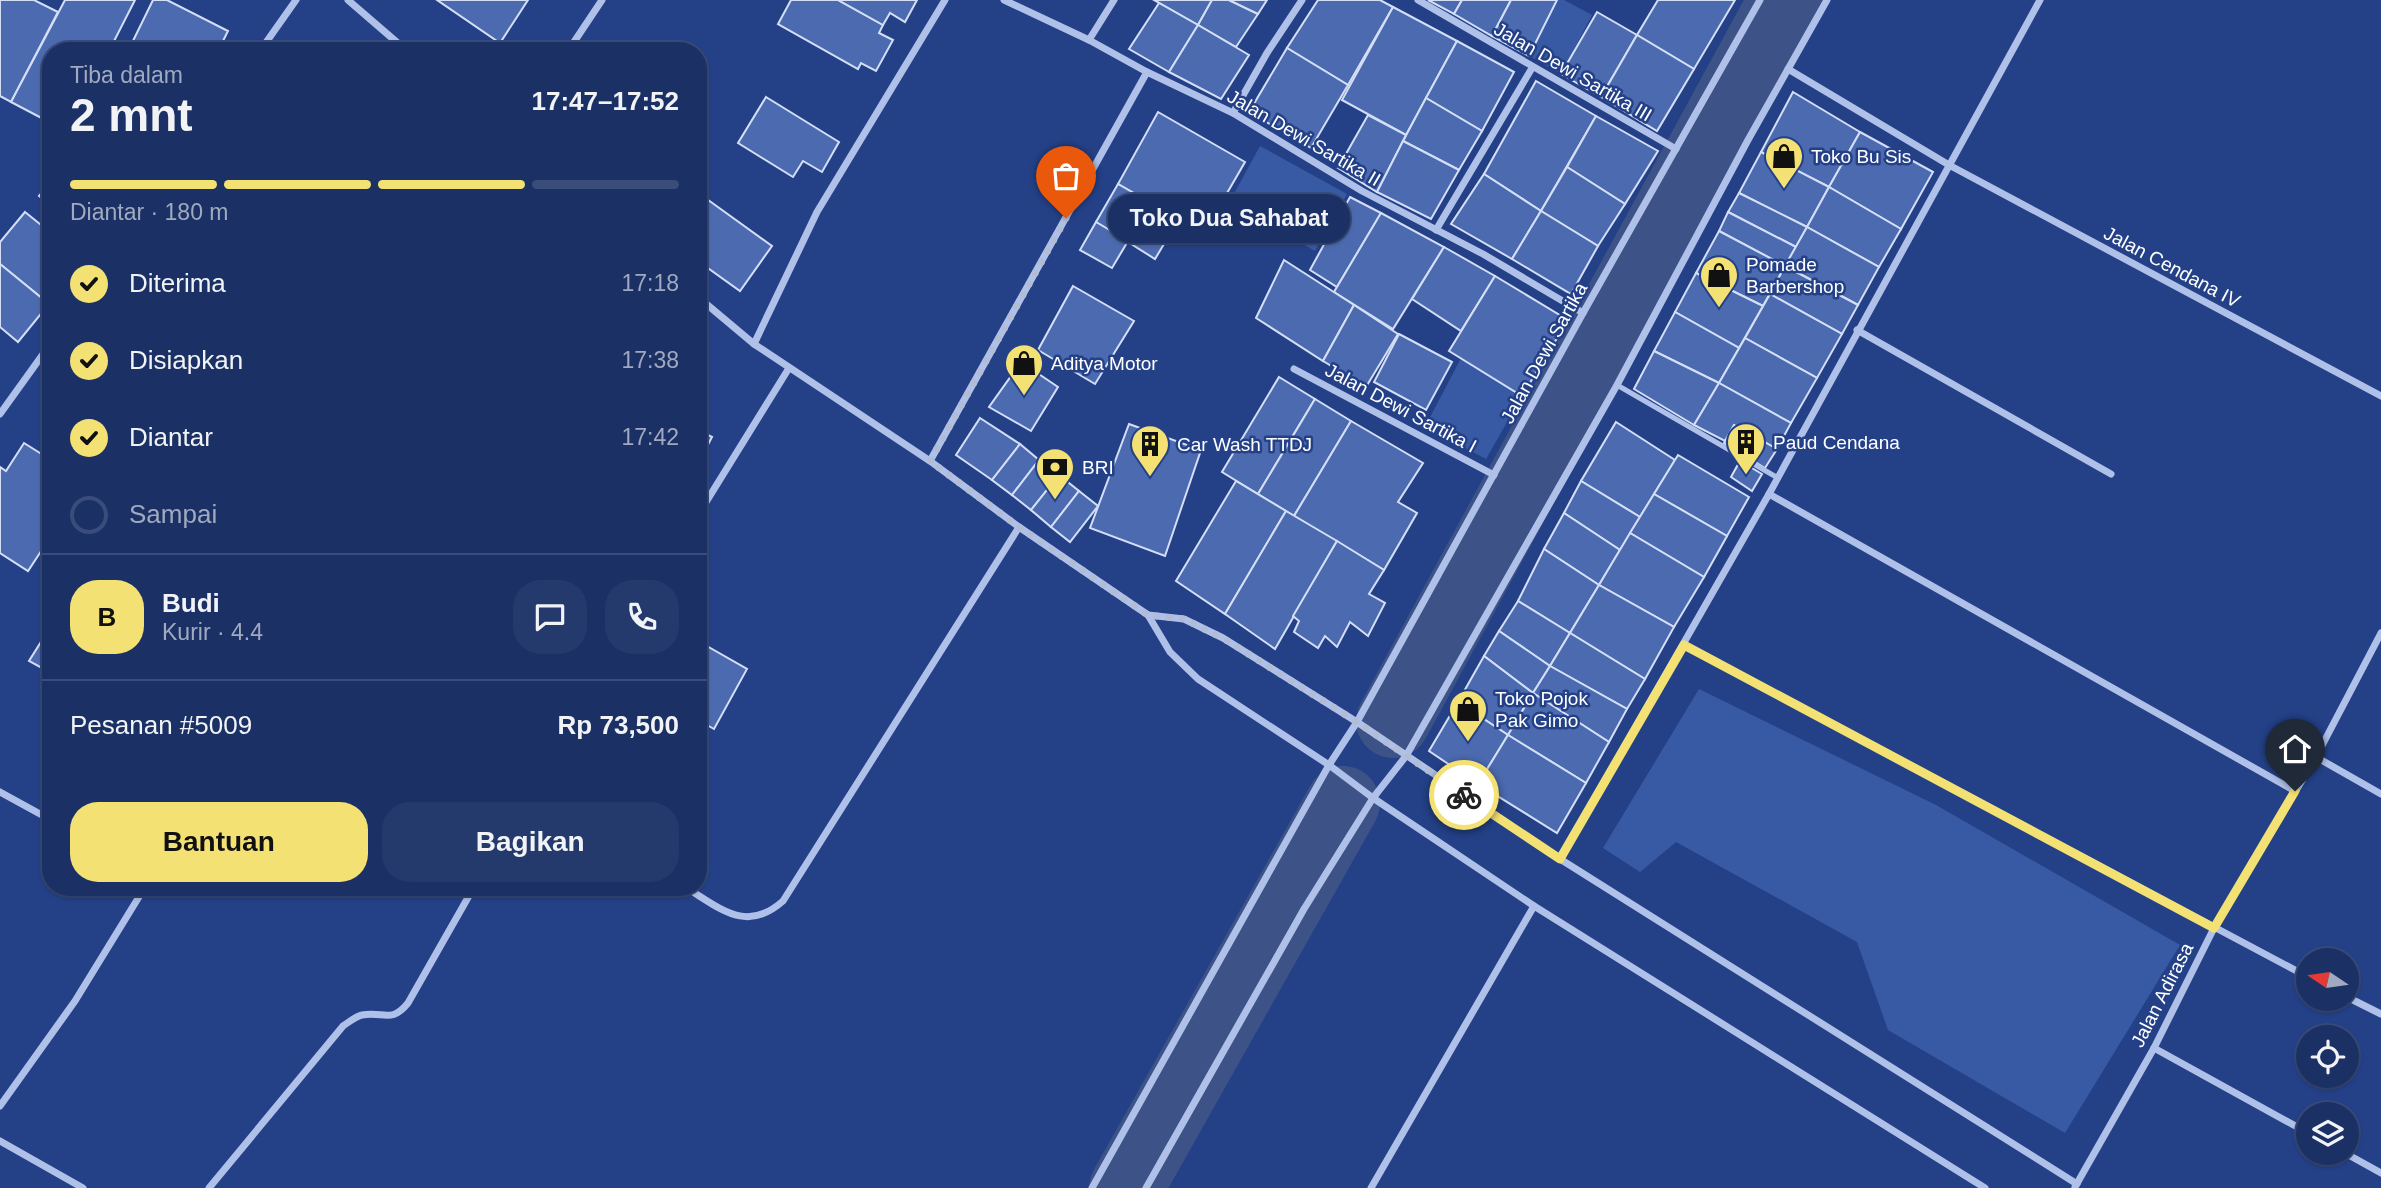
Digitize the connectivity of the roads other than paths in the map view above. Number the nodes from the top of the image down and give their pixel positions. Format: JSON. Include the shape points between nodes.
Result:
{"nodes":[{"id":1,"x":296,"y":0,"type":"edge"},
{"id":2,"x":348,"y":0,"type":"edge"},
{"id":3,"x":602,"y":0,"type":"edge"},
{"id":4,"x":945,"y":0,"type":"edge"},
{"id":5,"x":1004,"y":0,"type":"edge"},
{"id":6,"x":1114,"y":0,"type":"edge"},
{"id":7,"x":1302,"y":0,"type":"edge"},
{"id":8,"x":1418,"y":0,"type":"edge"},
{"id":9,"x":1760,"y":0,"type":"edge"},
{"id":10,"x":1827,"y":0,"type":"edge"},
{"id":11,"x":2040,"y":0,"type":"edge"},
{"id":12,"x":1089,"y":40,"type":"junction"},
{"id":13,"x":266,"y":42,"type":"edge"},
{"id":14,"x":397,"y":42,"type":"edge"},
{"id":15,"x":574,"y":42,"type":"edge"},
{"id":16,"x":1532,"y":68,"type":"junction"},
{"id":17,"x":1788,"y":69,"type":"junction"},
{"id":18,"x":1147,"y":72,"type":"junction"},
{"id":19,"x":1233,"y":113,"type":"junction"},
{"id":20,"x":1676,"y":149,"type":"junction"},
{"id":21,"x":1949,"y":165,"type":"junction"},
{"id":22,"x":1436,"y":230,"type":"junction"},
{"id":23,"x":707,"y":305,"type":"edge"},
{"id":24,"x":1583,"y":313,"type":"junction"},
{"id":25,"x":1857,"y":330,"type":"junction"},
{"id":26,"x":754,"y":344,"type":"junction"},
{"id":27,"x":42,"y":356,"type":"edge"},
{"id":28,"x":789,"y":368,"type":"junction"},
{"id":29,"x":1294,"y":369,"type":"dead end"},
{"id":30,"x":1617,"y":385,"type":"junction"},
{"id":31,"x":2381,"y":396,"type":"edge"},
{"id":32,"x":0,"y":414,"type":"edge"},
{"id":33,"x":930,"y":461,"type":"junction"},
{"id":34,"x":2111,"y":474,"type":"dead end"},
{"id":35,"x":1494,"y":475,"type":"junction"},
{"id":36,"x":1778,"y":478,"type":"junction"},
{"id":37,"x":1769,"y":494,"type":"junction"},
{"id":38,"x":707,"y":500,"type":"edge"},
{"id":39,"x":1019,"y":527,"type":"junction"},
{"id":40,"x":1148,"y":615,"type":"junction"},
{"id":41,"x":2381,"y":633,"type":"edge"},
{"id":42,"x":1684,"y":645,"type":"junction"},
{"id":43,"x":1357,"y":722,"type":"junction"},
{"id":44,"x":1406,"y":756,"type":"junction"},
{"id":45,"x":2316,"y":757,"type":"junction"},
{"id":46,"x":1329,"y":765,"type":"junction"},
{"id":47,"x":2295,"y":791,"type":"junction"},
{"id":48,"x":0,"y":792,"type":"edge"},
{"id":49,"x":2381,"y":794,"type":"edge"},
{"id":50,"x":1373,"y":798,"type":"junction"},
{"id":51,"x":42,"y":815,"type":"edge"},
{"id":52,"x":1560,"y":859,"type":"junction"},
{"id":53,"x":139,"y":896,"type":"edge"},
{"id":54,"x":469,"y":896,"type":"edge"},
{"id":55,"x":700,"y":896,"type":"edge"},
{"id":56,"x":1534,"y":906,"type":"junction"},
{"id":57,"x":2214,"y":928,"type":"junction"},
{"id":58,"x":2296,"y":970,"type":"edge"},
{"id":59,"x":2359,"y":1002,"type":"edge"},
{"id":60,"x":2381,"y":1014,"type":"edge"},
{"id":61,"x":2154,"y":1048,"type":"junction"},
{"id":62,"x":0,"y":1106,"type":"edge"},
{"id":63,"x":2296,"y":1126,"type":"edge"},
{"id":64,"x":0,"y":1141,"type":"edge"},
{"id":65,"x":2359,"y":1161,"type":"edge"},
{"id":66,"x":2381,"y":1173,"type":"edge"},
{"id":67,"x":2076,"y":1186,"type":"edge"},
{"id":68,"x":83,"y":1188,"type":"edge"},
{"id":69,"x":209,"y":1188,"type":"edge"},
{"id":70,"x":1092,"y":1188,"type":"edge"},
{"id":71,"x":1146,"y":1188,"type":"edge"},
{"id":72,"x":1371,"y":1188,"type":"edge"},
{"id":73,"x":1985,"y":1188,"type":"edge"}],
"edges":[{"from":1,"to":13,"type":"street"},
{"from":2,"to":14,"type":"street"},
{"from":3,"to":15,"type":"street"},
{"from":4,"to":26,"type":"street","via":[[817,212]]},
{"from":5,"to":12,"type":"street","name":"Jalan Dewi Sartika II"},
{"from":6,"to":12,"type":"street"},
{"from":7,"to":19,"type":"street"},
{"from":8,"to":16,"type":"street","name":"Jalan Dewi Sartika III"},
{"from":9,"to":20,"type":"street","name":"Jalan Dewi Sartika"},
{"from":10,"to":17,"type":"street"},
{"from":11,"to":21,"type":"street"},
{"from":12,"to":18,"type":"street","name":"Jalan Dewi Sartika II"},
{"from":16,"to":20,"type":"street","name":"Jalan Dewi Sartika III"},
{"from":16,"to":22,"type":"street"},
{"from":17,"to":21,"type":"street","name":"Jalan Cendana IV"},
{"from":17,"to":30,"type":"street"},
{"from":18,"to":19,"type":"street","name":"Jalan Dewi Sartika II"},
{"from":18,"to":33,"type":"street"},
{"from":19,"to":22,"type":"street","name":"Jalan Dewi Sartika II"},
{"from":20,"to":24,"type":"street","name":"Jalan Dewi Sartika"},
{"from":21,"to":25,"type":"street"},
{"from":21,"to":31,"type":"street","name":"Jalan Cendana IV"},
{"from":22,"to":24,"type":"street","name":"Jalan Dewi Sartika II"},
{"from":23,"to":26,"type":"street"},
{"from":24,"to":35,"type":"street","name":"Jalan Dewi Sartika"},
{"from":25,"to":34,"type":"street"},
{"from":25,"to":36,"type":"street"},
{"from":26,"to":28,"type":"street"},
{"from":27,"to":32,"type":"street"},
{"from":28,"to":33,"type":"street"},
{"from":28,"to":38,"type":"street"},
{"from":29,"to":35,"type":"street","name":"Jalan Dewi Sartika I"},
{"from":30,"to":36,"type":"lane"},
{"from":30,"to":44,"type":"street"},
{"from":33,"to":39,"type":"street"},
{"from":35,"to":43,"type":"street","name":"Jalan Dewi Sartika"},
{"from":36,"to":37,"type":"street"},
{"from":37,"to":42,"type":"street"},
{"from":37,"to":47,"type":"street"},
{"from":39,"to":40,"type":"street"},
{"from":39,"to":55,"type":"street","via":[[783,901],[769,913],[749,917],[730,914]]},
{"from":40,"to":43,"type":"street","via":[[1184,619],[1223,638]]},
{"from":40,"to":46,"type":"street","via":[[1170,652],[1198,679]]},
{"from":41,"to":45,"type":"street","name":"Jalan Adirasa"},
{"from":42,"to":52,"type":"street"},
{"from":42,"to":57,"type":"street"},
{"from":43,"to":44,"type":"street"},
{"from":43,"to":46,"type":"street","name":"Jalan Dewi Sartika"},
{"from":44,"to":50,"type":"street"},
{"from":44,"to":52,"type":"street"},
{"from":45,"to":47,"type":"street","name":"Jalan Adirasa"},
{"from":45,"to":49,"type":"street"},
{"from":46,"to":50,"type":"street"},
{"from":46,"to":70,"type":"street","name":"Jalan Dewi Sartika"},
{"from":47,"to":57,"type":"street","name":"Jalan Adirasa"},
{"from":48,"to":51,"type":"street"},
{"from":50,"to":56,"type":"street"},
{"from":50,"to":71,"type":"street","via":[[1304,909]]},
{"from":52,"to":67,"type":"street"},
{"from":53,"to":62,"type":"street","via":[[75,1001]]},
{"from":54,"to":69,"type":"street","via":[[400,1014],[360,1015],[343,1026]]},
{"from":56,"to":72,"type":"street"},
{"from":56,"to":73,"type":"street"},
{"from":57,"to":58,"type":"street"},
{"from":57,"to":61,"type":"street","name":"Jalan Adirasa"},
{"from":59,"to":60,"type":"street"},
{"from":61,"to":63,"type":"street"},
{"from":61,"to":67,"type":"street","name":"Jalan Adirasa"},
{"from":64,"to":68,"type":"street"},
{"from":65,"to":66,"type":"street"}]}
